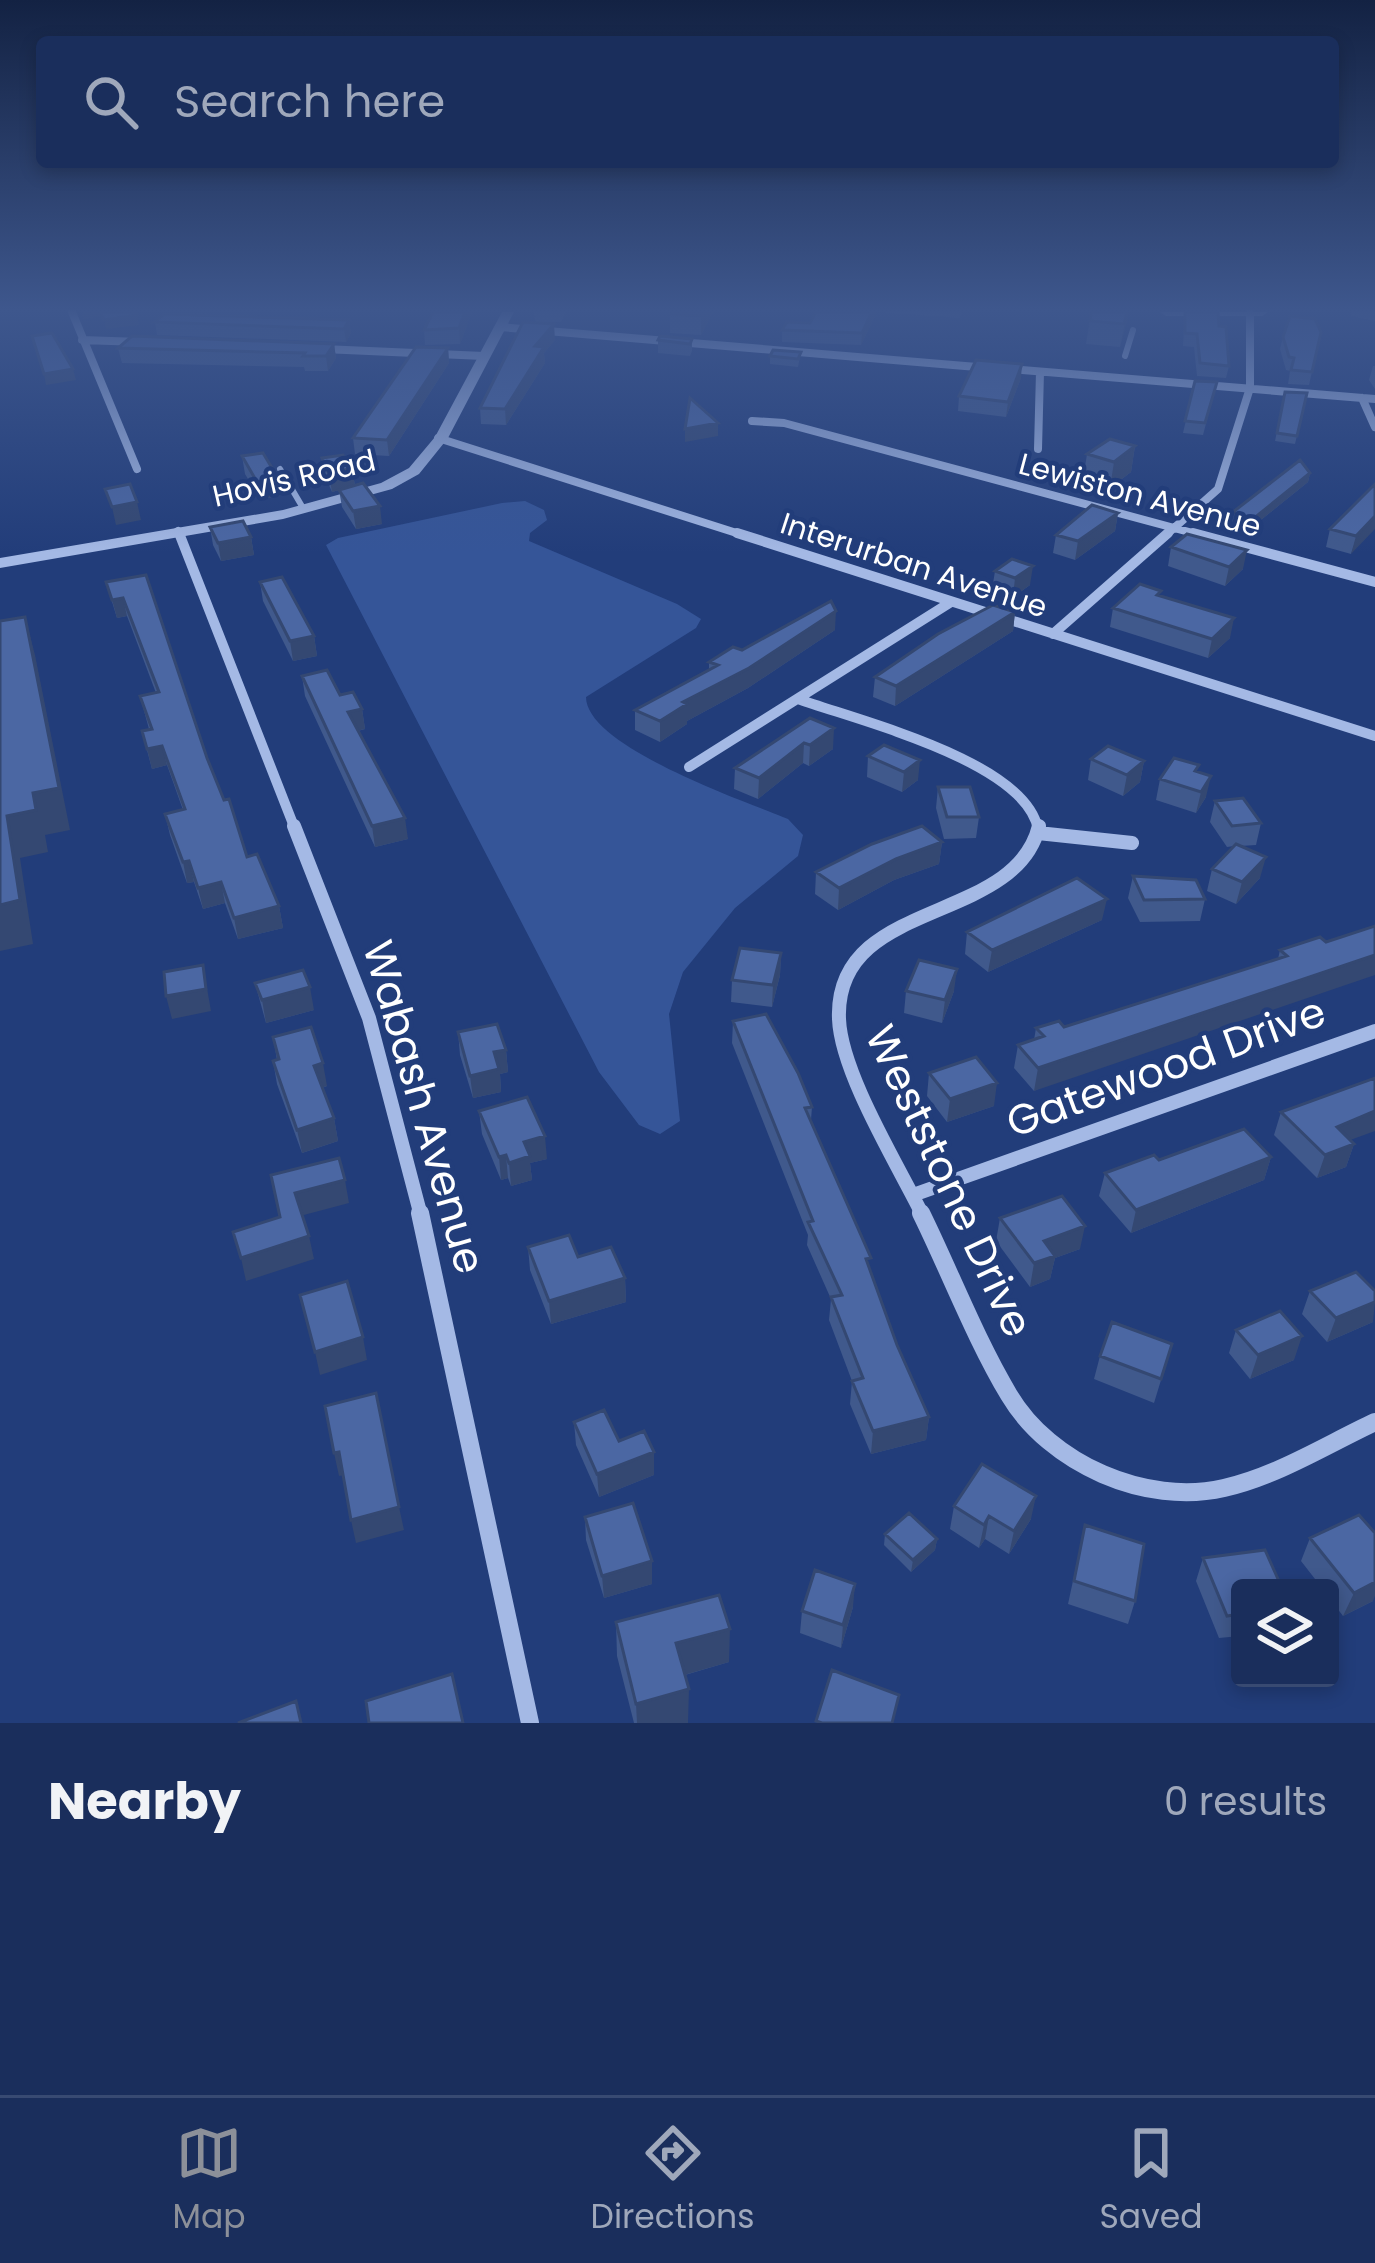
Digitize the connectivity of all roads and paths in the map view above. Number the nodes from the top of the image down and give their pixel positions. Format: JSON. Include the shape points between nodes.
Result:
{"nodes":[{"id":1,"x":104,"y":392,"type":"edge"},
{"id":2,"x":463,"y":392,"type":"edge"},
{"id":3,"x":1039,"y":392,"type":"edge"},
{"id":4,"x":1249,"y":392,"type":"edge"},
{"id":5,"x":1299,"y":392,"type":"edge"},
{"id":6,"x":1362,"y":398,"type":"junction"},
{"id":7,"x":1375,"y":399,"type":"edge"},
{"id":8,"x":752,"y":421,"type":"dead end"},
{"id":9,"x":1375,"y":427,"type":"edge"},
{"id":10,"x":438,"y":437,"type":"junction"},
{"id":11,"x":1038,"y":449,"type":"dead end"},
{"id":12,"x":137,"y":469,"type":"dead end"},
{"id":13,"x":280,"y":469,"type":"dead end"},
{"id":14,"x":303,"y":508,"type":"junction"},
{"id":15,"x":1174,"y":528,"type":"junction"},
{"id":16,"x":178,"y":531,"type":"junction"},
{"id":17,"x":0,"y":562,"type":"edge"},
{"id":18,"x":1375,"y":583,"type":"edge"},
{"id":19,"x":951,"y":602,"type":"junction"},
{"id":20,"x":1053,"y":634,"type":"junction"},
{"id":21,"x":797,"y":699,"type":"junction"},
{"id":22,"x":1375,"y":736,"type":"edge"},
{"id":23,"x":689,"y":767,"type":"dead end"},
{"id":24,"x":1039,"y":833,"type":"junction"},
{"id":25,"x":1132,"y":843,"type":"dead end"},
{"id":26,"x":1375,"y":1031,"type":"edge"},
{"id":27,"x":914,"y":1195,"type":"junction"},
{"id":28,"x":1375,"y":1422,"type":"edge"},
{"id":29,"x":530,"y":1723,"type":"edge"}],
"edges":[{"from":1,"to":12,"type":"street"},
{"from":2,"to":10,"type":"street","name":"Hovis Road"},
{"from":3,"to":11,"type":"street"},
{"from":4,"to":15,"type":"street","via":[[1226,476]]},
{"from":5,"to":6,"type":"street"},
{"from":6,"to":7,"type":"street"},
{"from":6,"to":9,"type":"street"},
{"from":8,"to":15,"type":"street","name":"Lewiston Avenue"},
{"from":10,"to":14,"type":"street","name":"Hovis Road","via":[[399,482]]},
{"from":10,"to":19,"type":"street","name":"Interurban Avenue"},
{"from":13,"to":14,"type":"lane"},
{"from":14,"to":16,"type":"street","name":"Hovis Road"},
{"from":15,"to":18,"type":"street","name":"Lewiston Avenue"},
{"from":15,"to":20,"type":"street"},
{"from":16,"to":17,"type":"street","name":"Hovis Road"},
{"from":16,"to":29,"type":"street","name":"Wabash Avenue","via":[[369,1018],[430,1255]]},
{"from":19,"to":20,"type":"street","name":"Interurban Avenue"},
{"from":19,"to":21,"type":"street"},
{"from":20,"to":22,"type":"street","name":"Interurban Avenue"},
{"from":21,"to":23,"type":"street"},
{"from":21,"to":24,"type":"street","via":[[995,773],[1028,800]]},
{"from":24,"to":25,"type":"street"},
{"from":24,"to":27,"type":"street","name":"Weststone Drive","via":[[1023,865],[1006,878],[872,944],[838,993],[837,1029],[848,1061]]},
{"from":26,"to":27,"type":"street","name":"Gatewood Drive"},
{"from":27,"to":28,"type":"street","name":"Weststone Drive","via":[[1010,1397],[1034,1428],[1085,1466],[1131,1486],[1202,1492]]}]}
